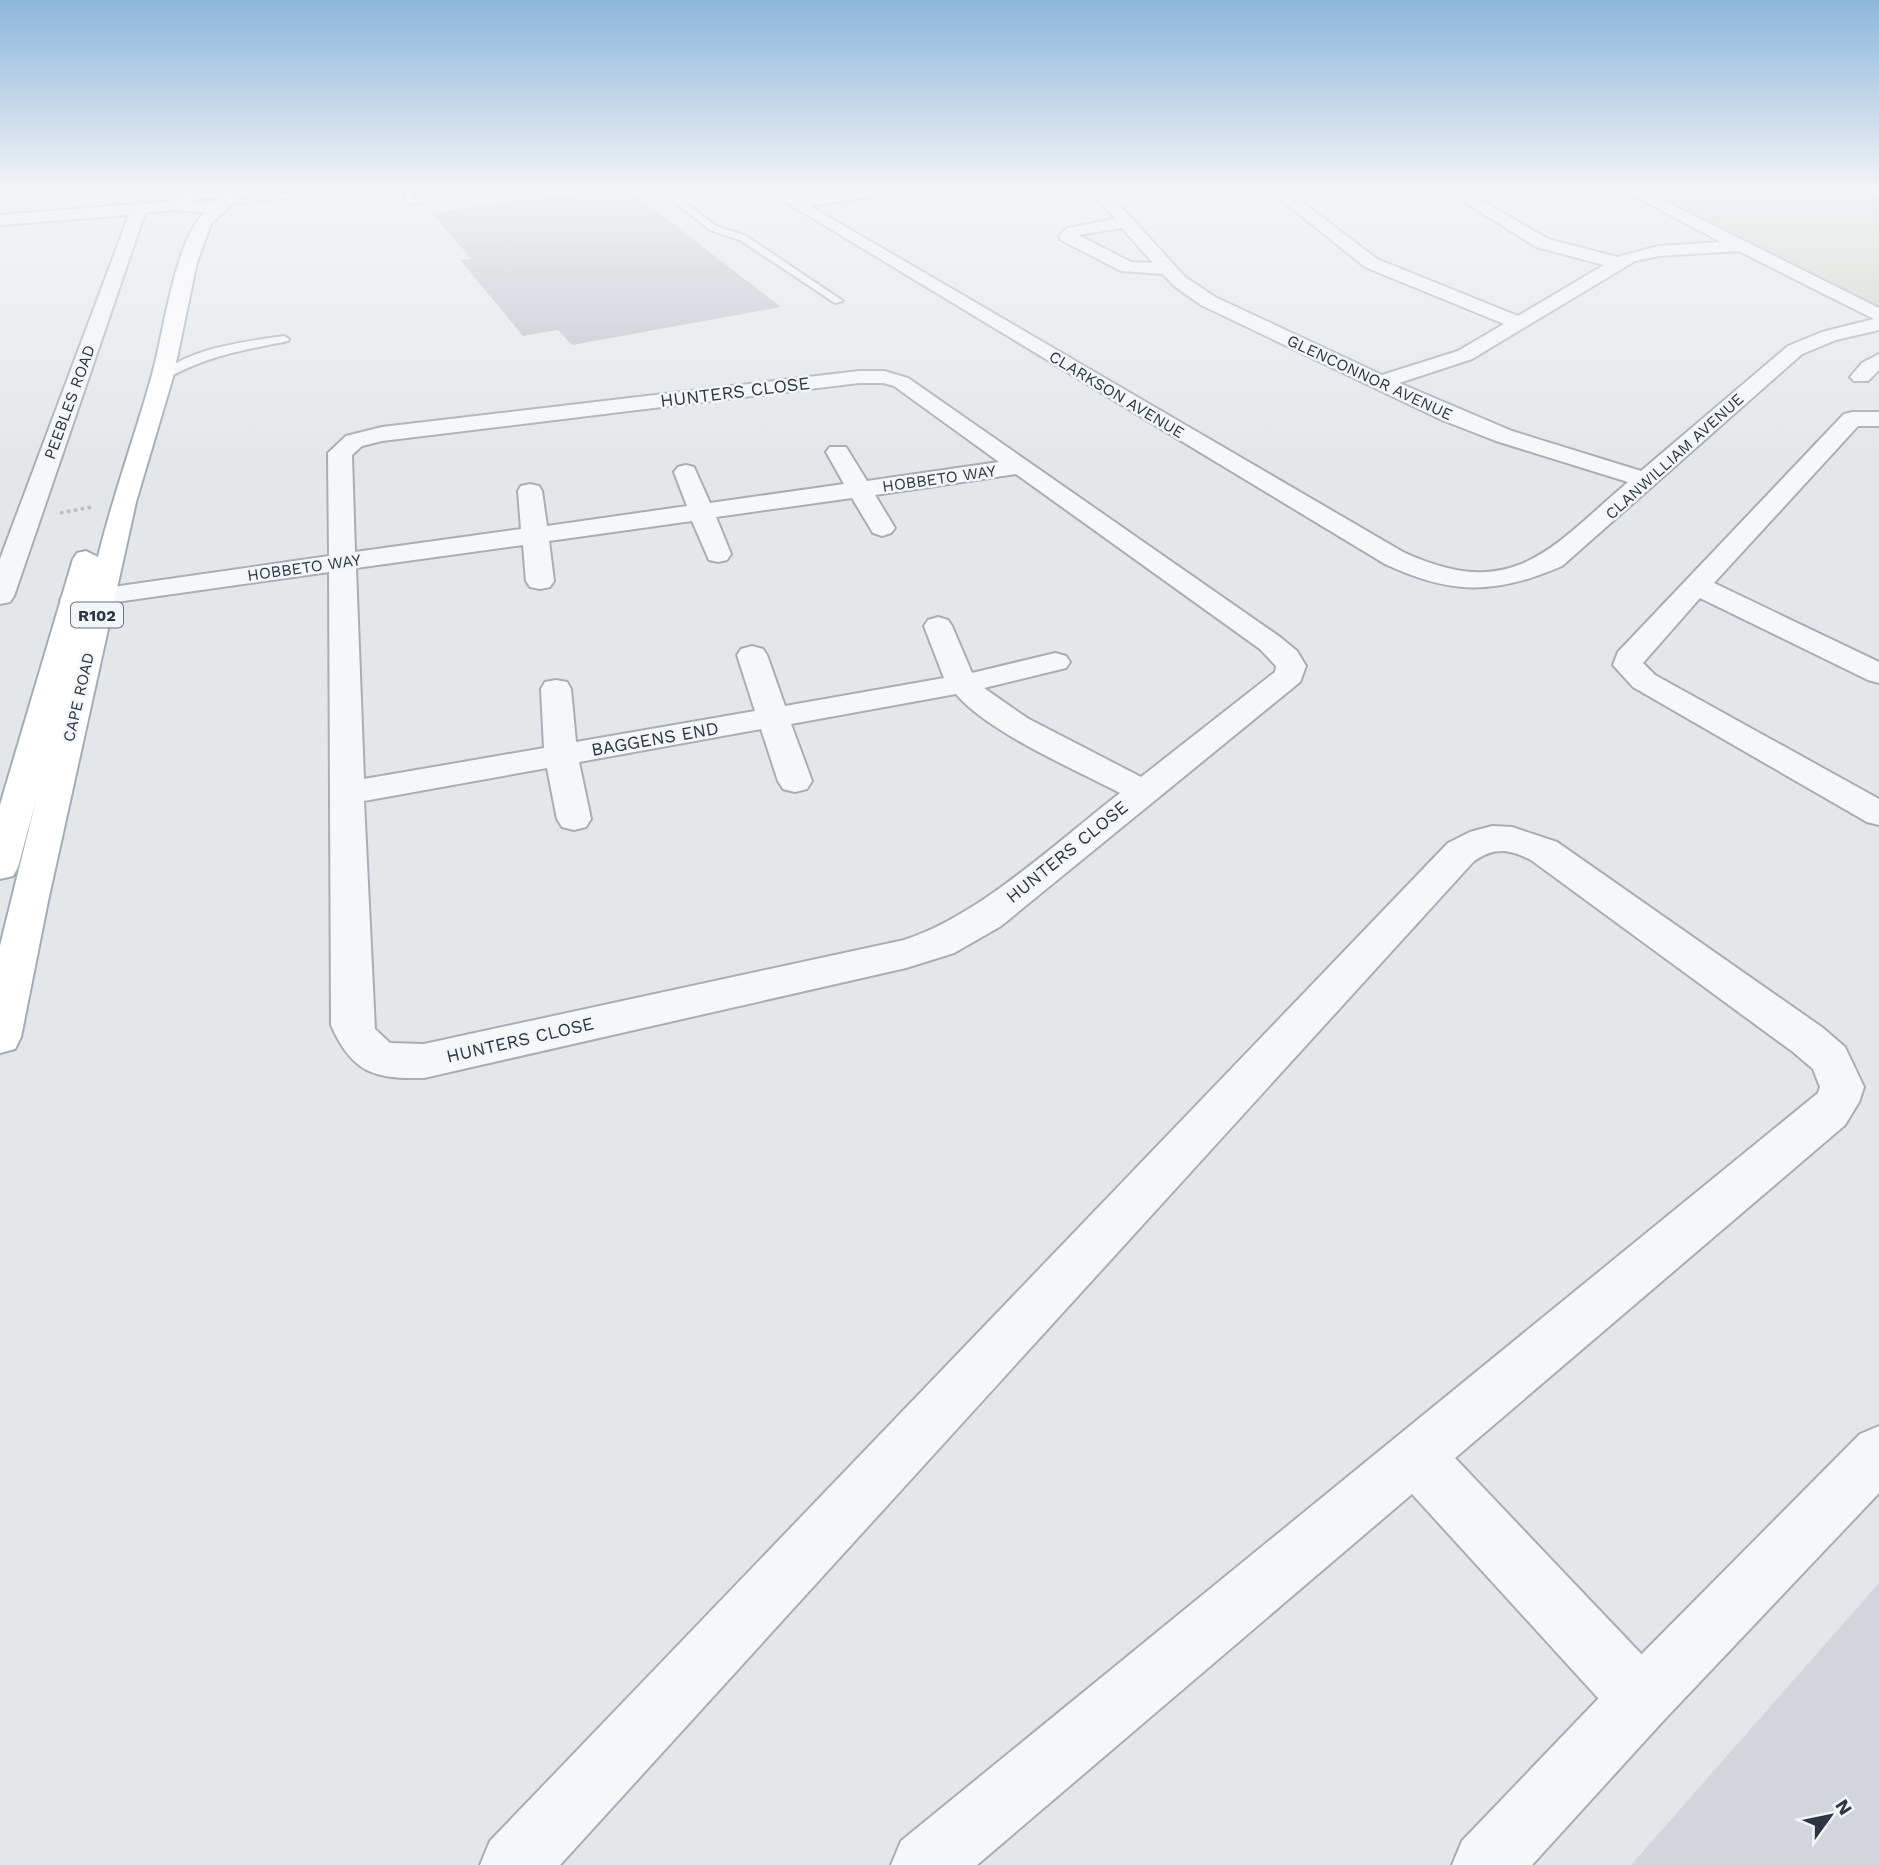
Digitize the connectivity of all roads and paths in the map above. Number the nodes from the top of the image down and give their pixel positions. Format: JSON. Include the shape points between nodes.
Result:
{"nodes":[{"id":1,"x":114,"y":277,"type":"edge"},
{"id":2,"x":163,"y":277,"type":"edge"},
{"id":3,"x":182,"y":277,"type":"edge"},
{"id":4,"x":802,"y":277,"type":"edge"},
{"id":5,"x":921,"y":277,"type":"edge"},
{"id":6,"x":1175,"y":277,"type":"edge"},
{"id":7,"x":1406,"y":277,"type":"edge"},
{"id":8,"x":1595,"y":277,"type":"edge"},
{"id":9,"x":1803,"y":277,"type":"edge"},
{"id":10,"x":838,"y":301,"type":"dead end"},
{"id":11,"x":1879,"y":315,"type":"edge"},
{"id":12,"x":1519,"y":323,"type":"junction"},
{"id":13,"x":1879,"y":324,"type":"edge"},
{"id":14,"x":284,"y":339,"type":"dead end"},
{"id":15,"x":1879,"y":360,"type":"edge"},
{"id":16,"x":146,"y":372,"type":"junction"},
{"id":17,"x":1860,"y":377,"type":"dead end"},
{"id":18,"x":1381,"y":382,"type":"junction"},
{"id":19,"x":1879,"y":419,"type":"edge"},
{"id":20,"x":838,"y":452,"type":"dead end"},
{"id":21,"x":1018,"y":467,"type":"junction"},
{"id":22,"x":686,"y":472,"type":"dead end"},
{"id":23,"x":1646,"y":480,"type":"junction"},
{"id":24,"x":860,"y":489,"type":"junction"},
{"id":25,"x":530,"y":491,"type":"dead end"},
{"id":26,"x":103,"y":506,"type":"junction"},
{"id":27,"x":700,"y":512,"type":"junction"},
{"id":28,"x":27,"y":519,"type":"junction"},
{"id":29,"x":882,"y":528,"type":"dead end"},
{"id":30,"x":534,"y":535,"type":"junction"},
{"id":31,"x":718,"y":554,"type":"dead end"},
{"id":32,"x":341,"y":562,"type":"junction"},
{"id":33,"x":540,"y":581,"type":"dead end"},
{"id":34,"x":1467,"y":584,"type":"joint"},
{"id":35,"x":1696,"y":586,"type":"junction"},
{"id":36,"x":102,"y":595,"type":"junction"},
{"id":37,"x":0,"y":596,"type":"edge"},
{"id":38,"x":74,"y":600,"type":"junction"},
{"id":39,"x":938,"y":626,"type":"dead end"},
{"id":40,"x":752,"y":656,"type":"dead end"},
{"id":41,"x":1055,"y":662,"type":"dead end"},
{"id":42,"x":1879,"y":674,"type":"edge"},
{"id":43,"x":962,"y":684,"type":"junction"},
{"id":44,"x":556,"y":689,"type":"dead end"},
{"id":45,"x":774,"y":718,"type":"junction"},
{"id":46,"x":561,"y":755,"type":"junction"},
{"id":47,"x":795,"y":781,"type":"dead end"},
{"id":48,"x":1142,"y":790,"type":"junction"},
{"id":49,"x":348,"y":793,"type":"junction"},
{"id":50,"x":1879,"y":814,"type":"edge"},
{"id":51,"x":574,"y":820,"type":"dead end"},
{"id":52,"x":0,"y":867,"type":"edge"},
{"id":53,"x":0,"y":1037,"type":"edge"},
{"id":54,"x":1879,"y":1453,"type":"edge"},
{"id":55,"x":1416,"y":1457,"type":"junction"},
{"id":56,"x":1641,"y":1699,"type":"junction"},
{"id":57,"x":514,"y":1865,"type":"edge"},
{"id":58,"x":926,"y":1865,"type":"edge"},
{"id":59,"x":1486,"y":1865,"type":"edge"}],
"edges":[{"from":1,"to":28,"type":"street","name":"PEEBLES ROAD"},
{"from":2,"to":16,"type":"main road","name":"CAPE ROAD","number":"R102"},
{"from":3,"to":16,"type":"main road","name":"CAPE ROAD","number":"R102"},
{"from":4,"to":10,"type":"lane"},
{"from":5,"to":34,"type":"street","name":"CLARKSON AVENUE","via":[[1395,558],[1436,577]]},
{"from":6,"to":18,"type":"street","name":"GLENCONNOR AVENUE","via":[[1208,301]]},
{"from":7,"to":12,"type":"street"},
{"from":8,"to":12,"type":"street"},
{"from":9,"to":11,"type":"street"},
{"from":12,"to":18,"type":"street","via":[[1456,359]]},
{"from":13,"to":23,"type":"street","name":"CLANWILLIAM AVENUE","via":[[1795,350]]},
{"from":14,"to":16,"type":"lane"},
{"from":15,"to":17,"type":"street"},
{"from":16,"to":26,"type":"main road","name":"CAPE ROAD","number":"R102"},
{"from":16,"to":36,"type":"main road","name":"CAPE ROAD","number":"R102","via":[[124,502]]},
{"from":18,"to":23,"type":"street","name":"GLENCONNOR AVENUE","via":[[1504,436]]},
{"from":19,"to":35,"type":"street","via":[[1852,419]]},
{"from":20,"to":24,"type":"street","name":"HOBBETO WAY"},
{"from":21,"to":24,"type":"street","name":"HOBBETO WAY"},
{"from":21,"to":32,"type":"street","name":"HUNTERS CLOSE","via":[[901,382],[884,377],[382,434],[354,441],[340,453]]},
{"from":21,"to":48,"type":"street","name":"HUNTERS CLOSE","via":[[1270,643],[1291,666],[1282,684]]},
{"from":22,"to":27,"type":"street"},
{"from":23,"to":34,"type":"street","name":"CLANWILLIAM AVENUE","via":[[1553,560],[1510,578]]},
{"from":24,"to":27,"type":"street","name":"HOBBETO WAY"},
{"from":24,"to":29,"type":"street","name":"HOBBETO WAY"},
{"from":25,"to":30,"type":"street"},
{"from":26,"to":28,"type":"path"},
{"from":26,"to":38,"type":"main road","name":"CAPE ROAD","number":"R102"},
{"from":27,"to":30,"type":"street","name":"HOBBETO WAY"},
{"from":27,"to":31,"type":"street"},
{"from":28,"to":37,"type":"street","name":"PEEBLES ROAD"},
{"from":30,"to":32,"type":"street","name":"HOBBETO WAY"},
{"from":30,"to":33,"type":"street"},
{"from":32,"to":36,"type":"street","name":"HOBBETO WAY"},
{"from":32,"to":49,"type":"street","name":"HUNTERS CLOSE"},
{"from":35,"to":42,"type":"street"},
{"from":35,"to":50,"type":"street","via":[[1629,658],[1628,665],[1644,681]]},
{"from":36,"to":38,"type":"street","name":"HOBBETO WAY"},
{"from":36,"to":53,"type":"main road","name":"CAPE ROAD","number":"R102"},
{"from":38,"to":52,"type":"main road","name":"CAPE ROAD","number":"R102"},
{"from":39,"to":43,"type":"street"},
{"from":40,"to":45,"type":"street"},
{"from":41,"to":43,"type":"street","name":"BAGGENS END"},
{"from":43,"to":45,"type":"street","name":"BAGGENS END"},
{"from":43,"to":48,"type":"street","via":[[992,709],[1041,738]]},
{"from":44,"to":46,"type":"street"},
{"from":45,"to":46,"type":"street","name":"BAGGENS END"},
{"from":45,"to":47,"type":"street"},
{"from":46,"to":49,"type":"street","name":"BAGGENS END"},
{"from":46,"to":51,"type":"street"},
{"from":48,"to":49,"type":"street","name":"HUNTERS CLOSE","via":[[988,916],[940,943],[424,1061],[396,1062],[374,1056],[358,1042],[352,1025]]},
{"from":54,"to":56,"type":"street"},
{"from":55,"to":56,"type":"street"},
{"from":55,"to":57,"type":"street","via":[[1829,1112],[1842,1087],[1830,1059],[1808,1040],[1544,850],[1508,836],[1476,842],[1461,852]]},
{"from":55,"to":58,"type":"street"},
{"from":56,"to":59,"type":"street"}]}
